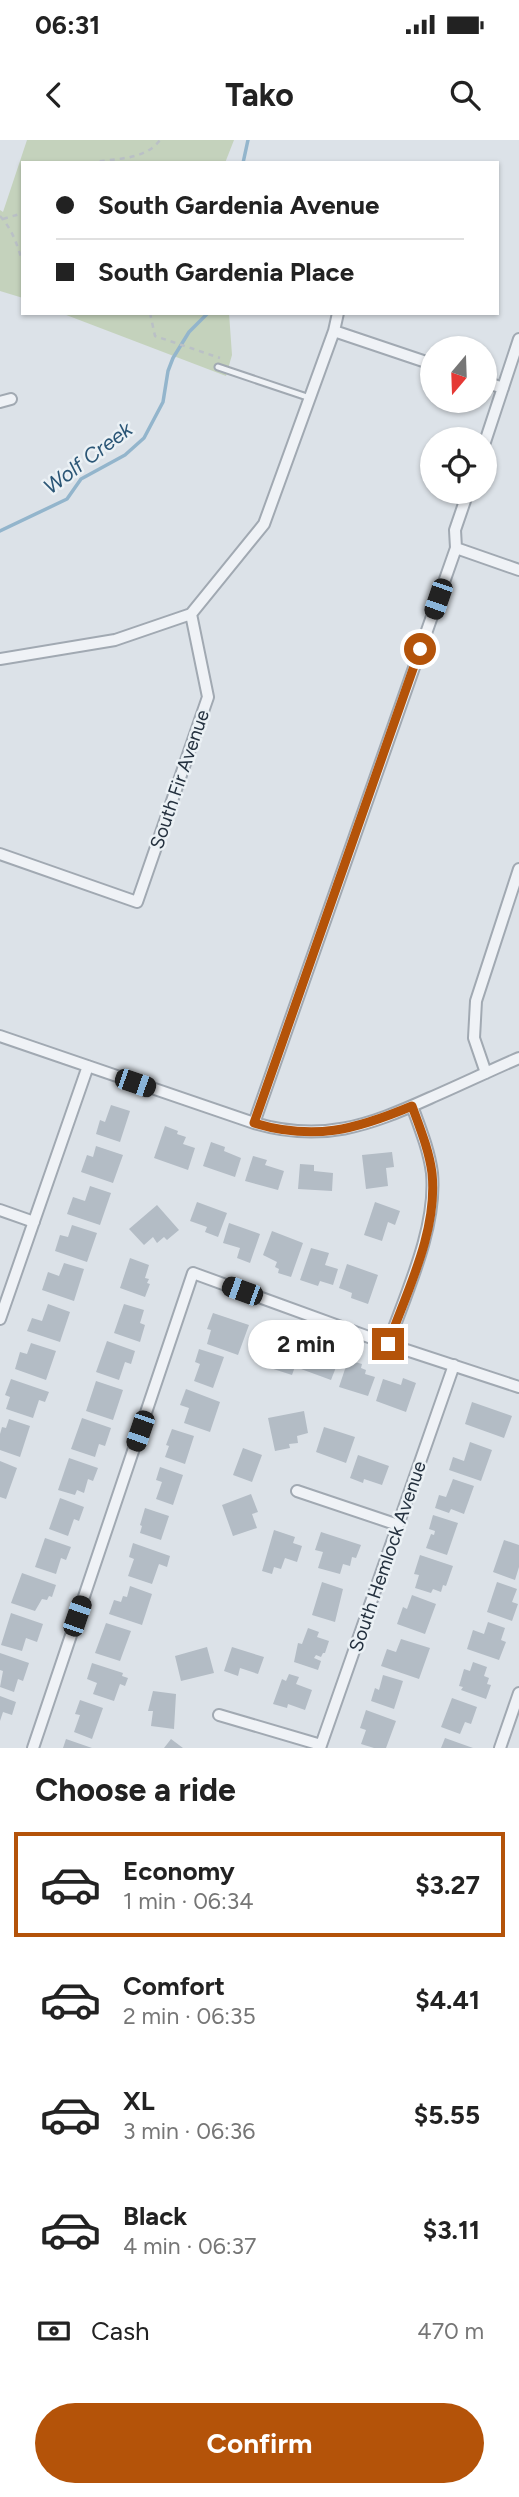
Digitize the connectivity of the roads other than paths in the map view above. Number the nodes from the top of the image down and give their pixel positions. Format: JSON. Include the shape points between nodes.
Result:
{"nodes":[{"id":1,"x":338,"y":315,"type":"edge"},
{"id":2,"x":334,"y":331,"type":"junction"},
{"id":3,"x":519,"y":339,"type":"edge"},
{"id":4,"x":420,"y":360,"type":"edge"},
{"id":5,"x":218,"y":367,"type":"dead end"},
{"id":6,"x":497,"y":386,"type":"edge"},
{"id":7,"x":503,"y":388,"type":"junction"},
{"id":8,"x":310,"y":398,"type":"junction"},
{"id":9,"x":490,"y":427,"type":"edge"},
{"id":10,"x":464,"y":504,"type":"edge"},
{"id":11,"x":456,"y":548,"type":"junction"},
{"id":12,"x":519,"y":570,"type":"edge"},
{"id":13,"x":191,"y":614,"type":"junction"},
{"id":14,"x":0,"y":659,"type":"edge"},
{"id":15,"x":0,"y":854,"type":"edge"},
{"id":16,"x":519,"y":869,"type":"edge"},
{"id":17,"x":0,"y":1036,"type":"edge"},
{"id":18,"x":519,"y":1058,"type":"edge"},
{"id":19,"x":88,"y":1066,"type":"junction"},
{"id":20,"x":486,"y":1073,"type":"junction"},
{"id":21,"x":412,"y":1106,"type":"junction"},
{"id":22,"x":254,"y":1123,"type":"junction"},
{"id":23,"x":0,"y":1210,"type":"edge"},
{"id":24,"x":34,"y":1222,"type":"junction"},
{"id":25,"x":0,"y":1319,"type":"edge"},
{"id":26,"x":388,"y":1344,"type":"junction"},
{"id":27,"x":454,"y":1364,"type":"junction"},
{"id":28,"x":519,"y":1387,"type":"edge"},
{"id":29,"x":298,"y":1491,"type":"dead end"},
{"id":30,"x":398,"y":1525,"type":"junction"},
{"id":31,"x":519,"y":1693,"type":"edge"},
{"id":32,"x":219,"y":1715,"type":"dead end"},
{"id":33,"x":321,"y":1747,"type":"edge"},
{"id":34,"x":33,"y":1748,"type":"edge"},
{"id":35,"x":500,"y":1748,"type":"edge"}],
"edges":[{"from":1,"to":2,"type":"street"},
{"from":2,"to":4,"type":"street"},
{"from":2,"to":8,"type":"street"},
{"from":3,"to":7,"type":"street"},
{"from":5,"to":8,"type":"lane"},
{"from":6,"to":7,"type":"street"},
{"from":7,"to":9,"type":"street"},
{"from":8,"to":13,"type":"street","via":[[264,524]]},
{"from":10,"to":11,"type":"street","via":[[455,530]]},
{"from":11,"to":12,"type":"street"},
{"from":11,"to":22,"type":"street"},
{"from":13,"to":14,"type":"street","via":[[115,640]]},
{"from":13,"to":15,"type":"street","name":"South Fir Avenue","via":[[208,697],[137,902]]},
{"from":16,"to":20,"type":"street","via":[[476,1002],[474,1038]]},
{"from":17,"to":19,"type":"street"},
{"from":18,"to":20,"type":"street"},
{"from":19,"to":22,"type":"street"},
{"from":19,"to":24,"type":"street"},
{"from":20,"to":21,"type":"street"},
{"from":21,"to":22,"type":"street","via":[[357,1127],[324,1133]]},
{"from":21,"to":26,"type":"street","via":[[427,1150],[432,1198],[421,1250]]},
{"from":23,"to":24,"type":"street"},
{"from":24,"to":25,"type":"street"},
{"from":26,"to":27,"type":"street"},
{"from":26,"to":34,"type":"street","via":[[193,1273]]},
{"from":27,"to":28,"type":"street"},
{"from":27,"to":30,"type":"street","name":"South Hemlock Avenue"},
{"from":29,"to":30,"type":"street"},
{"from":30,"to":33,"type":"street","name":"South Hemlock Avenue"},
{"from":31,"to":35,"type":"street"},
{"from":32,"to":33,"type":"street"}]}
